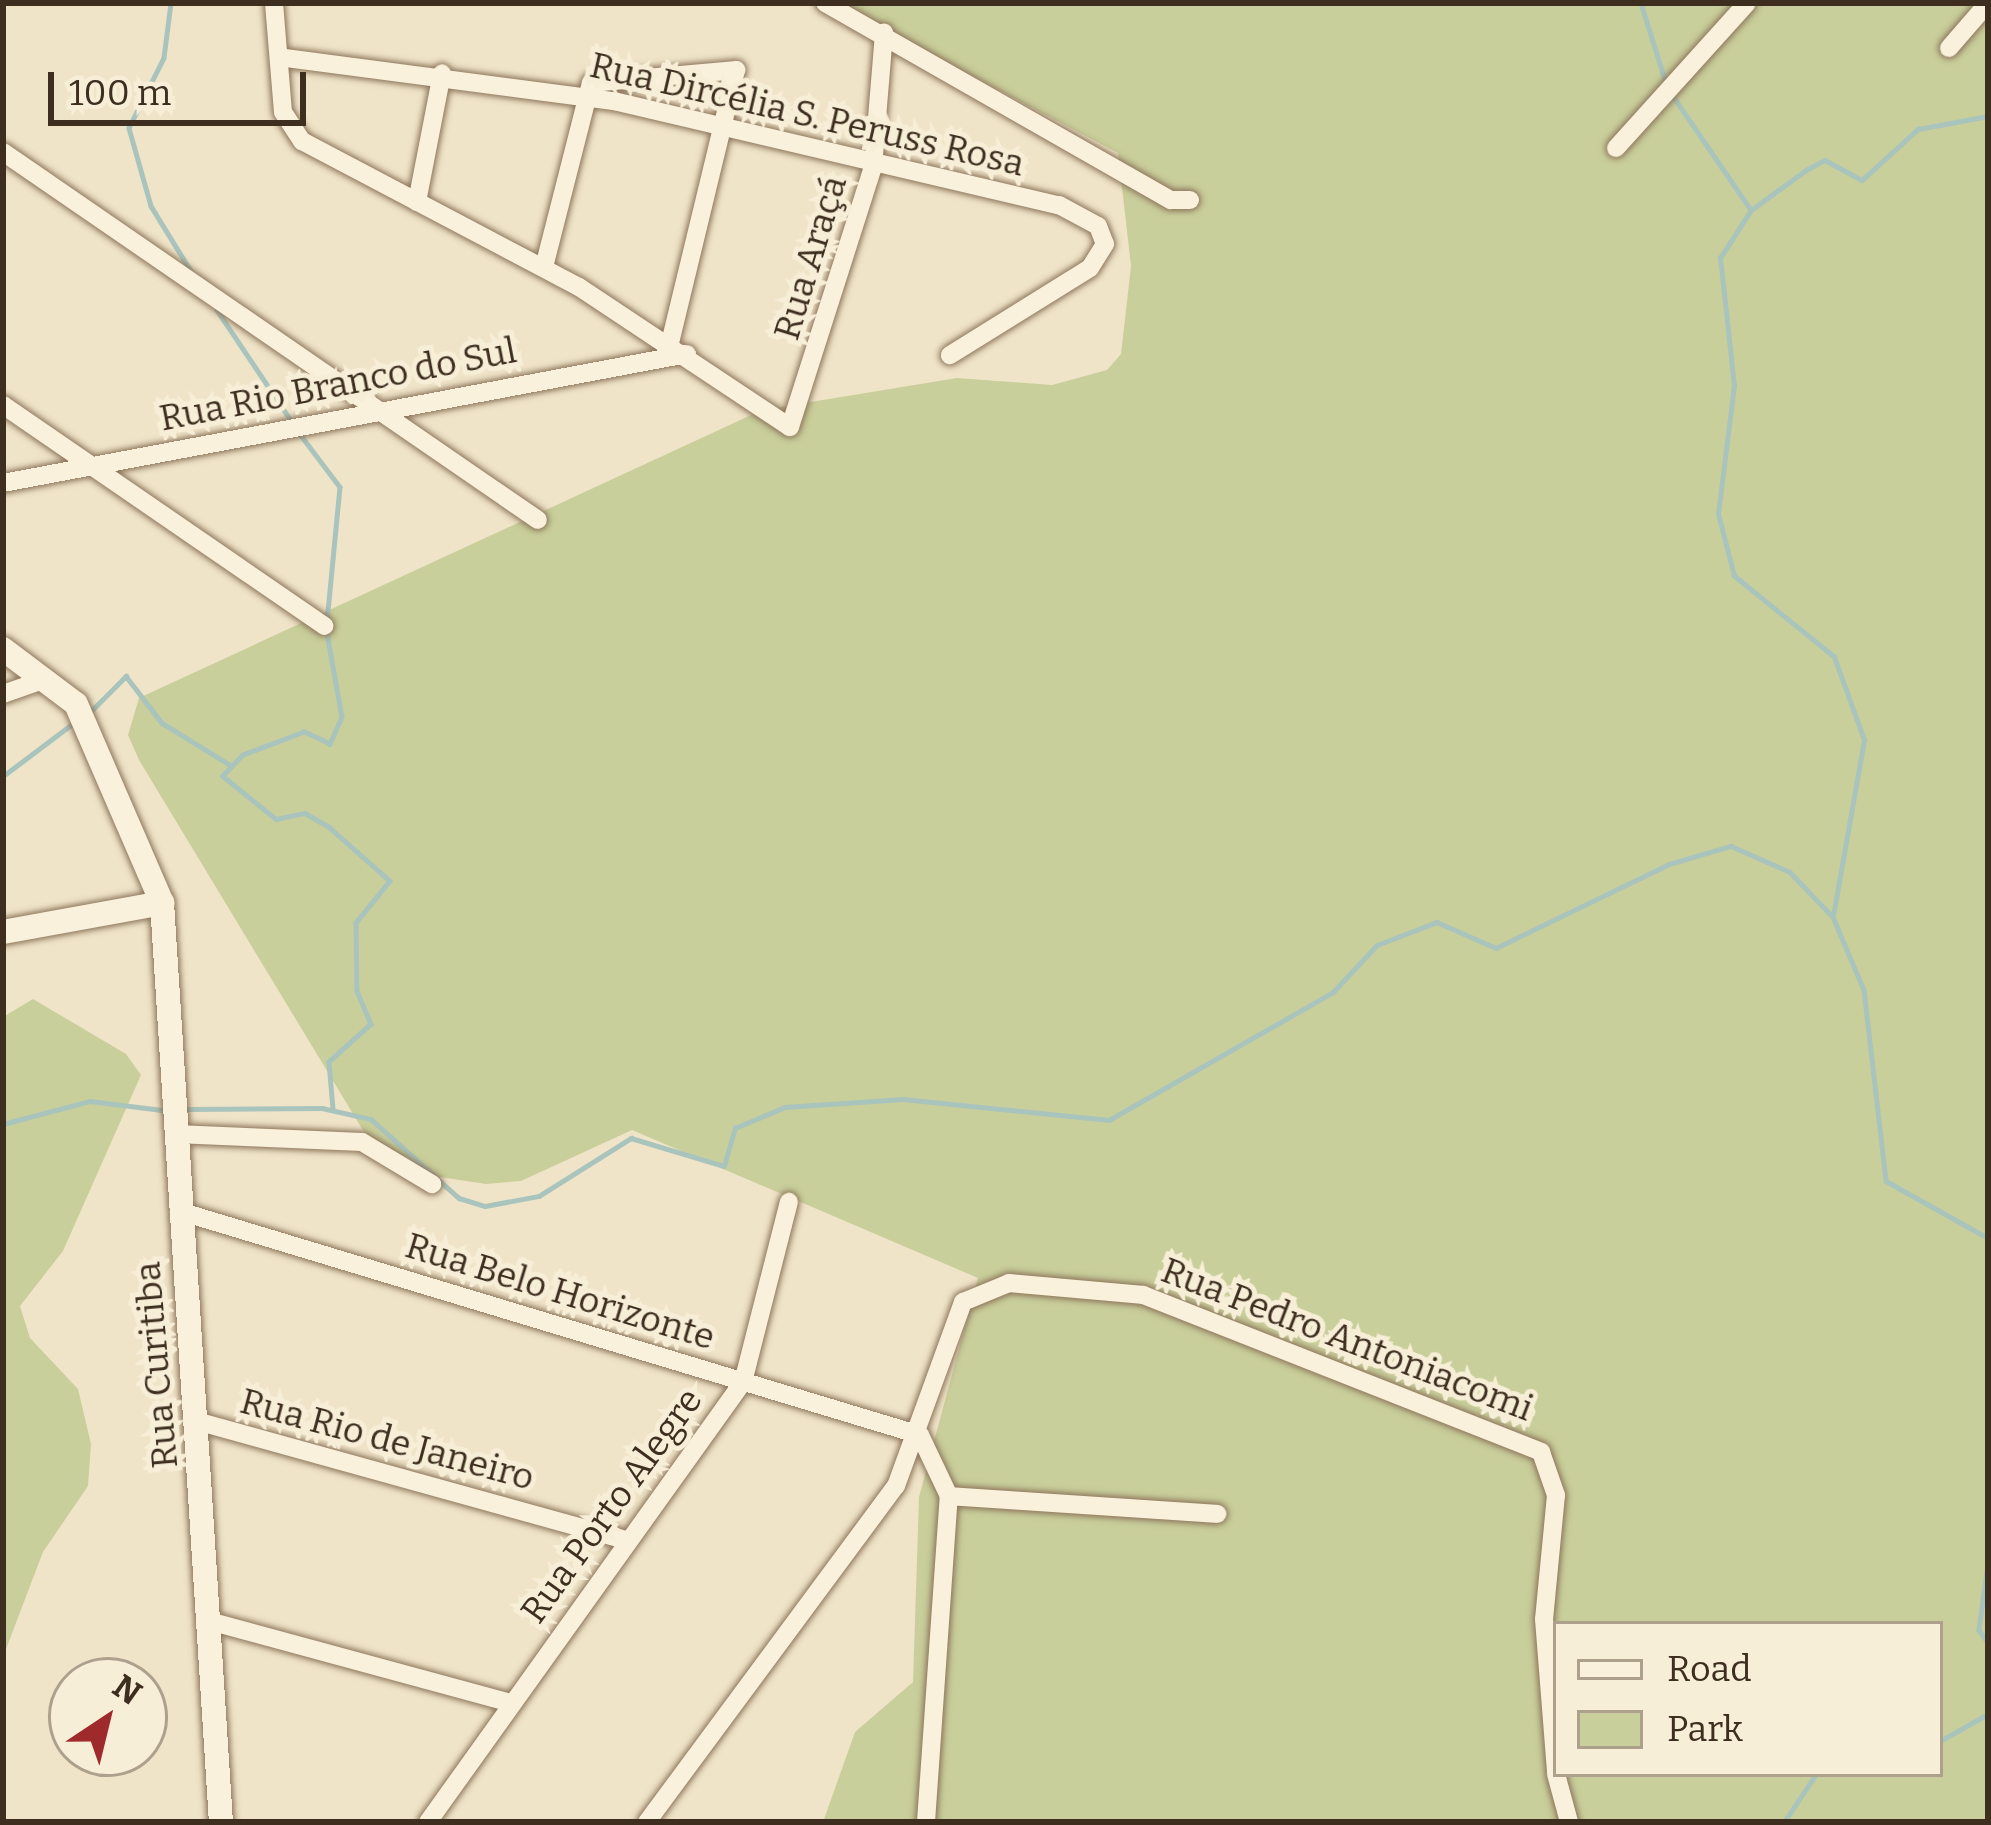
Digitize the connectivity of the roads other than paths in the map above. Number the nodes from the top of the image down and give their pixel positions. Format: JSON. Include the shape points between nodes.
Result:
{"nodes":[{"id":1,"x":274,"y":3,"type":"edge"},
{"id":2,"x":825,"y":3,"type":"edge"},
{"id":3,"x":1748,"y":3,"type":"edge"},
{"id":4,"x":1988,"y":3,"type":"edge"},
{"id":5,"x":884,"y":32,"type":"junction"},
{"id":6,"x":1949,"y":48,"type":"dead end"},
{"id":7,"x":286,"y":58,"type":"junction"},
{"id":8,"x":442,"y":73,"type":"junction"},
{"id":9,"x":583,"y":96,"type":"junction"},
{"id":10,"x":728,"y":129,"type":"junction"},
{"id":11,"x":1616,"y":148,"type":"dead end"},
{"id":12,"x":3,"y":152,"type":"edge"},
{"id":13,"x":873,"y":167,"type":"junction"},
{"id":14,"x":1190,"y":200,"type":"dead end"},
{"id":15,"x":417,"y":202,"type":"junction"},
{"id":16,"x":544,"y":267,"type":"junction"},
{"id":17,"x":679,"y":349,"type":"junction"},
{"id":18,"x":950,"y":355,"type":"dead end"},
{"id":19,"x":3,"y":405,"type":"edge"},
{"id":20,"x":372,"y":406,"type":"junction"},
{"id":21,"x":94,"y":468,"type":"junction"},
{"id":22,"x":3,"y":483,"type":"edge"},
{"id":23,"x":538,"y":520,"type":"dead end"},
{"id":24,"x":324,"y":626,"type":"dead end"},
{"id":25,"x":3,"y":649,"type":"edge"},
{"id":26,"x":46,"y":679,"type":"junction"},
{"id":27,"x":3,"y":694,"type":"edge"},
{"id":28,"x":162,"y":903,"type":"junction"},
{"id":29,"x":3,"y":932,"type":"edge"},
{"id":30,"x":176,"y":1134,"type":"junction"},
{"id":31,"x":432,"y":1184,"type":"dead end"},
{"id":32,"x":790,"y":1202,"type":"dead end"},
{"id":33,"x":179,"y":1211,"type":"junction"},
{"id":34,"x":743,"y":1382,"type":"junction"},
{"id":35,"x":200,"y":1422,"type":"junction"},
{"id":36,"x":920,"y":1436,"type":"junction"},
{"id":37,"x":949,"y":1496,"type":"junction"},
{"id":38,"x":1217,"y":1514,"type":"dead end"},
{"id":39,"x":626,"y":1540,"type":"junction"},
{"id":40,"x":209,"y":1621,"type":"junction"},
{"id":41,"x":510,"y":1703,"type":"junction"},
{"id":42,"x":1553,"y":1734,"type":"edge"},
{"id":43,"x":1557,"y":1777,"type":"edge"},
{"id":44,"x":221,"y":1822,"type":"edge"},
{"id":45,"x":428,"y":1822,"type":"edge"},
{"id":46,"x":647,"y":1822,"type":"edge"},
{"id":47,"x":926,"y":1822,"type":"edge"},
{"id":48,"x":1569,"y":1822,"type":"edge"}],
"edges":[{"from":1,"to":7,"type":"street"},
{"from":2,"to":5,"type":"street"},
{"from":3,"to":11,"type":"street"},
{"from":4,"to":6,"type":"street"},
{"from":5,"to":13,"type":"street","name":"Rua Araçá"},
{"from":5,"to":14,"type":"street","via":[[1171,200]]},
{"from":7,"to":8,"type":"street","name":"Rua Dircélia S. Peruss Rosa"},
{"from":7,"to":15,"type":"street","via":[[287,126]]},
{"from":8,"to":9,"type":"street","name":"Rua Dircélia S. Peruss Rosa"},
{"from":8,"to":15,"type":"street"},
{"from":9,"to":10,"type":"street","name":"Rua Dircélia S. Peruss Rosa"},
{"from":9,"to":10,"type":"street","via":[[625,74],[739,74]]},
{"from":9,"to":16,"type":"street"},
{"from":10,"to":13,"type":"street","name":"Rua Dircélia S. Peruss Rosa"},
{"from":10,"to":17,"type":"street"},
{"from":12,"to":20,"type":"street"},
{"from":13,"to":17,"type":"street","name":"Rua Araçá","via":[[790,427]]},
{"from":13,"to":18,"type":"street","name":"Rua Dircélia S. Peruss Rosa","via":[[1059,205],[1098,226],[1105,244],[1090,268]]},
{"from":15,"to":16,"type":"street"},
{"from":16,"to":17,"type":"street"},
{"from":17,"to":20,"type":"street","name":"Rua Rio Branco do Sul"},
{"from":19,"to":21,"type":"street"},
{"from":20,"to":21,"type":"street","name":"Rua Rio Branco do Sul"},
{"from":20,"to":23,"type":"street"},
{"from":21,"to":22,"type":"street","name":"Rua Rio Branco do Sul"},
{"from":21,"to":24,"type":"street"},
{"from":25,"to":26,"type":"street","name":"Rua Curitiba"},
{"from":26,"to":27,"type":"street"},
{"from":26,"to":28,"type":"street","name":"Rua Curitiba","via":[[76,704],[105,758]]},
{"from":28,"to":29,"type":"street"},
{"from":28,"to":30,"type":"street","name":"Rua Curitiba"},
{"from":30,"to":31,"type":"street","via":[[362,1142]]},
{"from":30,"to":33,"type":"street","name":"Rua Curitiba"},
{"from":32,"to":34,"type":"street","name":"Rua Porto Alegre"},
{"from":33,"to":34,"type":"street","name":"Rua Belo Horizonte"},
{"from":33,"to":35,"type":"street","name":"Rua Curitiba"},
{"from":34,"to":36,"type":"street","name":"Rua Belo Horizonte"},
{"from":34,"to":39,"type":"street","name":"Rua Porto Alegre"},
{"from":35,"to":39,"type":"street","name":"Rua Rio de Janeiro"},
{"from":35,"to":40,"type":"street","name":"Rua Curitiba"},
{"from":36,"to":37,"type":"street"},
{"from":36,"to":42,"type":"street","name":"Rua Pedro Antoniacomi","via":[[963,1302],[1009,1283],[1091,1285],[1192,1312],[1541,1452],[1556,1495],[1544,1619]]},
{"from":36,"to":46,"type":"street","name":"Rua Pedro Antoniacomi","via":[[896,1486]]},
{"from":37,"to":38,"type":"street"},
{"from":37,"to":47,"type":"street"},
{"from":39,"to":41,"type":"street","name":"Rua Porto Alegre"},
{"from":40,"to":41,"type":"street"},
{"from":40,"to":44,"type":"street","name":"Rua Curitiba"},
{"from":41,"to":45,"type":"street","name":"Rua Porto Alegre"},
{"from":43,"to":48,"type":"street","name":"Rua Pedro Antoniacomi"}]}
